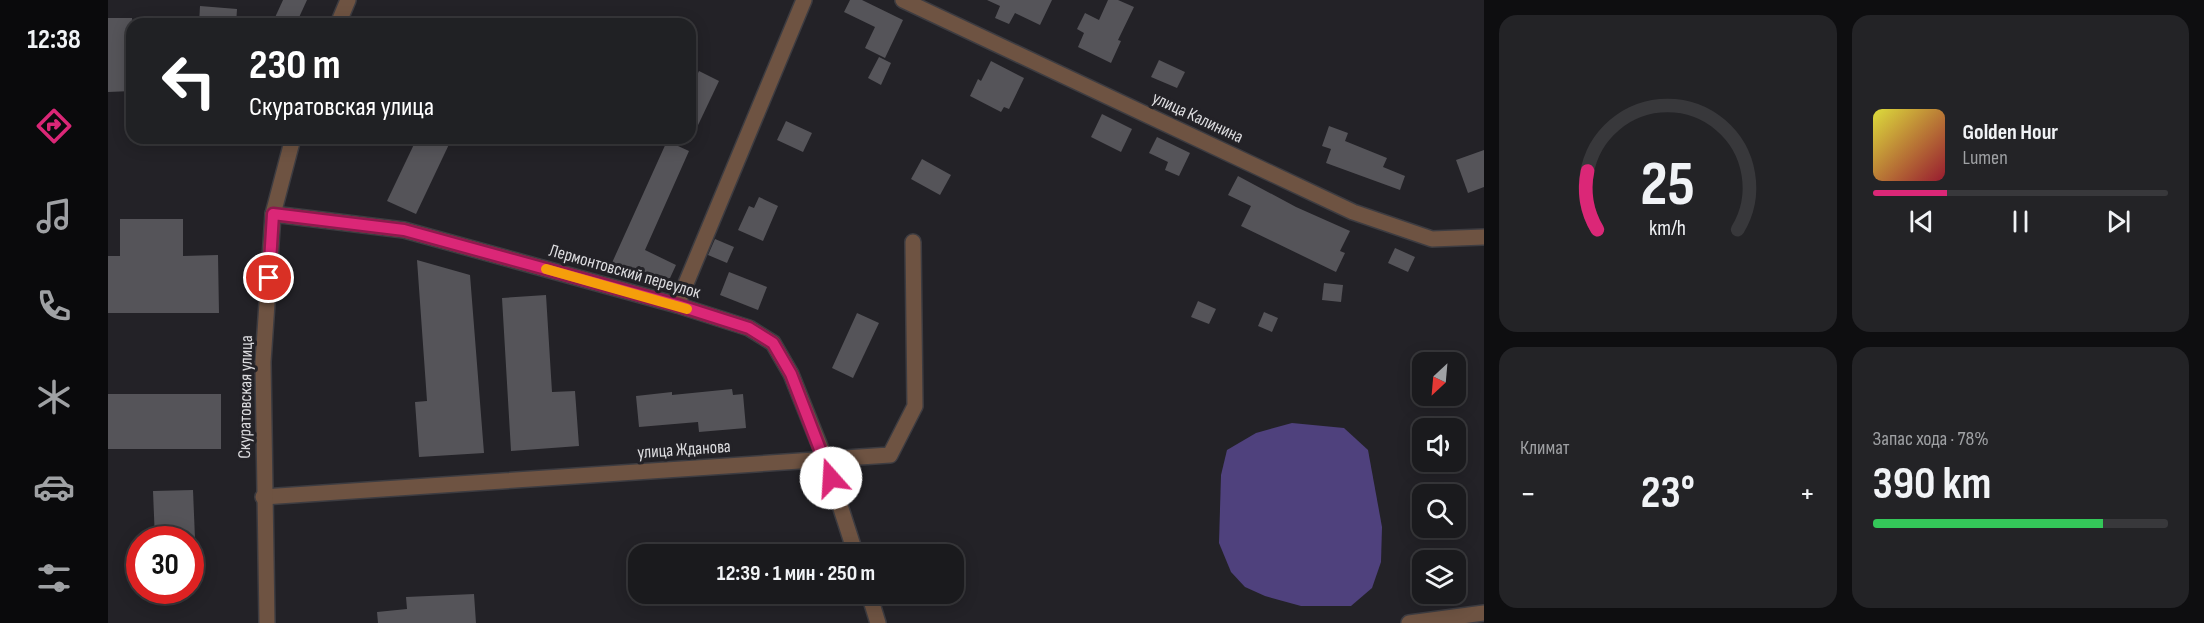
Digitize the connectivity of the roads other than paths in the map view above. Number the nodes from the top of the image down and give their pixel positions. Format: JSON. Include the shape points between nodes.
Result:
{"nodes":[{"id":1,"x":348,"y":0,"type":"edge"},
{"id":2,"x":804,"y":0,"type":"edge"},
{"id":3,"x":903,"y":0,"type":"edge"},
{"id":4,"x":340,"y":18,"type":"edge"},
{"id":5,"x":291,"y":144,"type":"edge"},
{"id":6,"x":273,"y":214,"type":"junction"},
{"id":7,"x":1484,"y":237,"type":"edge"},
{"id":8,"x":913,"y":242,"type":"dead end"},
{"id":9,"x":677,"y":305,"type":"junction"},
{"id":10,"x":825,"y":459,"type":"junction"},
{"id":11,"x":263,"y":497,"type":"junction"},
{"id":12,"x":852,"y":544,"type":"edge"},
{"id":13,"x":872,"y":604,"type":"edge"},
{"id":14,"x":1484,"y":613,"type":"edge"},
{"id":15,"x":267,"y":623,"type":"edge"},
{"id":16,"x":878,"y":623,"type":"edge"},
{"id":17,"x":1409,"y":623,"type":"edge"}],
"edges":[{"from":1,"to":4,"type":"street"},
{"from":2,"to":9,"type":"street"},
{"from":3,"to":7,"type":"street","name":"улица Калинина","via":[[1353,212],[1432,239]]},
{"from":5,"to":6,"type":"street","name":"Скуратовская улица"},
{"from":6,"to":9,"type":"street","name":"Лермонтовский переулок","via":[[404,230]]},
{"from":6,"to":11,"type":"street","name":"Скуратовская улица","via":[[263,362]]},
{"from":8,"to":10,"type":"street","name":"улица Жданова","via":[[915,406],[890,455]]},
{"from":9,"to":10,"type":"street","name":"Лермонтовский переулок","via":[[749,328],[773,343],[791,374]]},
{"from":10,"to":11,"type":"street","name":"улица Жданова"},
{"from":10,"to":12,"type":"street","name":"Лермонтовский переулок"},
{"from":11,"to":15,"type":"street","name":"Скуратовская улица"},
{"from":13,"to":16,"type":"street"},
{"from":14,"to":17,"type":"street"}]}
